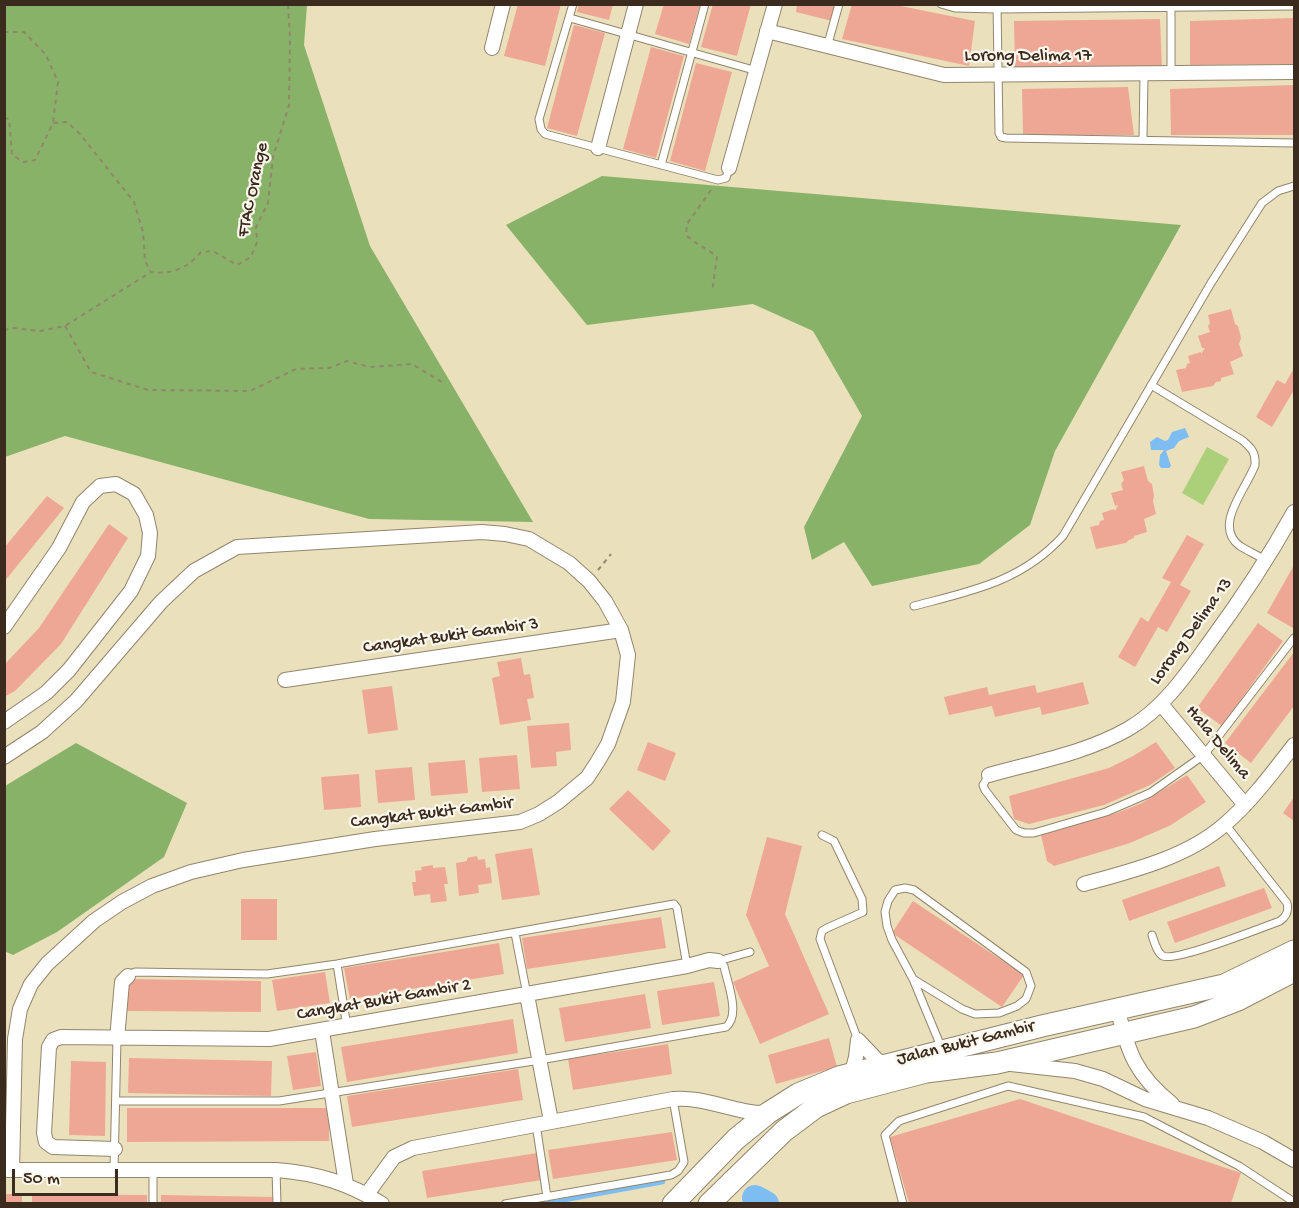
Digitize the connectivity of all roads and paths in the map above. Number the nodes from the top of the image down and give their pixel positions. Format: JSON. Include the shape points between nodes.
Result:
{"nodes":[{"id":1,"x":288,"y":4,"type":"edge"},
{"id":2,"x":503,"y":4,"type":"edge"},
{"id":3,"x":573,"y":4,"type":"edge"},
{"id":4,"x":636,"y":4,"type":"edge"},
{"id":5,"x":705,"y":4,"type":"edge"},
{"id":6,"x":775,"y":4,"type":"edge"},
{"id":7,"x":839,"y":4,"type":"edge"},
{"id":8,"x":941,"y":4,"type":"edge"},
{"id":9,"x":1171,"y":6,"type":"edge"},
{"id":10,"x":1294,"y":6,"type":"edge"},
{"id":11,"x":997,"y":7,"type":"edge"},
{"id":12,"x":570,"y":18,"type":"junction"},
{"id":13,"x":767,"y":31,"type":"junction"},
{"id":14,"x":4,"y":32,"type":"edge"},
{"id":15,"x":628,"y":34,"type":"junction"},
{"id":16,"x":827,"y":47,"type":"junction"},
{"id":17,"x":492,"y":48,"type":"dead end"},
{"id":18,"x":692,"y":53,"type":"junction"},
{"id":19,"x":757,"y":71,"type":"junction"},
{"id":20,"x":1294,"y":72,"type":"edge"},
{"id":21,"x":1144,"y":74,"type":"junction"},
{"id":22,"x":1172,"y":74,"type":"junction"},
{"id":23,"x":998,"y":75,"type":"junction"},
{"id":24,"x":4,"y":118,"type":"edge"},
{"id":25,"x":53,"y":123,"type":"junction"},
{"id":26,"x":1143,"y":140,"type":"junction"},
{"id":27,"x":1294,"y":143,"type":"edge"},
{"id":28,"x":598,"y":148,"type":"junction"},
{"id":29,"x":662,"y":165,"type":"junction"},
{"id":30,"x":729,"y":168,"type":"joint"},
{"id":31,"x":718,"y":180,"type":"junction"},
{"id":32,"x":1294,"y":186,"type":"edge"},
{"id":33,"x":151,"y":272,"type":"junction"},
{"id":34,"x":712,"y":291,"type":"dead end"},
{"id":35,"x":64,"y":326,"type":"junction"},
{"id":36,"x":4,"y":330,"type":"edge"},
{"id":37,"x":445,"y":384,"type":"dead end"},
{"id":38,"x":1151,"y":385,"type":"junction"},
{"id":39,"x":1294,"y":512,"type":"edge"},
{"id":40,"x":1290,"y":531,"type":"edge"},
{"id":41,"x":611,"y":554,"type":"dead end"},
{"id":42,"x":1265,"y":560,"type":"junction"},
{"id":43,"x":589,"y":580,"type":"junction"},
{"id":44,"x":914,"y":606,"type":"dead end"},
{"id":45,"x":4,"y":627,"type":"edge"},
{"id":46,"x":621,"y":630,"type":"junction"},
{"id":47,"x":1294,"y":638,"type":"edge"},
{"id":48,"x":285,"y":680,"type":"dead end"},
{"id":49,"x":1161,"y":704,"type":"junction"},
{"id":50,"x":4,"y":722,"type":"edge"},
{"id":51,"x":1294,"y":745,"type":"edge"},
{"id":52,"x":1204,"y":755,"type":"junction"},
{"id":53,"x":4,"y":757,"type":"edge"},
{"id":54,"x":989,"y":775,"type":"joint"},
{"id":55,"x":1245,"y":805,"type":"junction"},
{"id":56,"x":1225,"y":825,"type":"junction"},
{"id":57,"x":822,"y":835,"type":"dead end"},
{"id":58,"x":1084,"y":884,"type":"dead end"},
{"id":59,"x":515,"y":933,"type":"junction"},
{"id":60,"x":1152,"y":935,"type":"dead end"},
{"id":61,"x":1294,"y":951,"type":"edge"},
{"id":62,"x":750,"y":952,"type":"dead end"},
{"id":63,"x":718,"y":961,"type":"junction"},
{"id":64,"x":337,"y":964,"type":"junction"},
{"id":65,"x":687,"y":966,"type":"junction"},
{"id":66,"x":1294,"y":971,"type":"edge"},
{"id":67,"x":128,"y":976,"type":"joint"},
{"id":68,"x":914,"y":979,"type":"junction"},
{"id":69,"x":527,"y":994,"type":"junction"},
{"id":70,"x":1117,"y":1008,"type":"junction"},
{"id":71,"x":347,"y":1027,"type":"junction"},
{"id":72,"x":322,"y":1031,"type":"junction"},
{"id":73,"x":1124,"y":1034,"type":"junction"},
{"id":74,"x":117,"y":1039,"type":"junction"},
{"id":75,"x":858,"y":1040,"type":"junction"},
{"id":76,"x":943,"y":1050,"type":"junction"},
{"id":77,"x":540,"y":1060,"type":"junction"},
{"id":78,"x":997,"y":1063,"type":"junction"},
{"id":79,"x":885,"y":1064,"type":"junction"},
{"id":80,"x":852,"y":1072,"type":"junction"},
{"id":81,"x":332,"y":1094,"type":"junction"},
{"id":82,"x":672,"y":1099,"type":"junction"},
{"id":83,"x":116,"y":1101,"type":"junction"},
{"id":84,"x":725,"y":1106,"type":"junction"},
{"id":85,"x":1181,"y":1112,"type":"junction"},
{"id":86,"x":768,"y":1113,"type":"junction"},
{"id":87,"x":551,"y":1121,"type":"junction"},
{"id":88,"x":536,"y":1124,"type":"junction"},
{"id":89,"x":736,"y":1139,"type":"junction"},
{"id":90,"x":115,"y":1149,"type":"junction"},
{"id":91,"x":1294,"y":1160,"type":"edge"},
{"id":92,"x":114,"y":1169,"type":"junction"},
{"id":93,"x":8,"y":1170,"type":"edge"},
{"id":94,"x":153,"y":1170,"type":"junction"},
{"id":95,"x":276,"y":1170,"type":"junction"},
{"id":96,"x":346,"y":1184,"type":"junction"},
{"id":97,"x":367,"y":1194,"type":"junction"},
{"id":98,"x":548,"y":1197,"type":"junction"},
{"id":99,"x":1294,"y":1200,"type":"edge"},
{"id":100,"x":153,"y":1203,"type":"edge"},
{"id":101,"x":277,"y":1203,"type":"edge"},
{"id":102,"x":382,"y":1203,"type":"edge"},
{"id":103,"x":505,"y":1203,"type":"edge"},
{"id":104,"x":673,"y":1203,"type":"edge"},
{"id":105,"x":709,"y":1203,"type":"edge"},
{"id":106,"x":903,"y":1203,"type":"edge"}],
"edges":[{"from":1,"to":33,"type":"path","name":"FTAC Orange","via":[[289,105],[273,157],[268,203],[256,227],[257,242],[251,257],[237,265],[213,251],[201,252],[191,264],[163,274]]},
{"from":2,"to":17,"type":"street"},
{"from":3,"to":12,"type":"lane"},
{"from":4,"to":15,"type":"street"},
{"from":5,"to":18,"type":"lane"},
{"from":6,"to":13,"type":"street"},
{"from":7,"to":16,"type":"lane"},
{"from":8,"to":11,"type":"lane","via":[[955,8]]},
{"from":9,"to":10,"type":"lane"},
{"from":9,"to":11,"type":"lane"},
{"from":9,"to":22,"type":"lane"},
{"from":11,"to":23,"type":"lane"},
{"from":12,"to":15,"type":"lane"},
{"from":12,"to":28,"type":"lane","via":[[539,119],[541,129],[545,134]]},
{"from":13,"to":16,"type":"street","name":"Lorong Delima 17"},
{"from":13,"to":19,"type":"street"},
{"from":14,"to":25,"type":"path","via":[[24,32],[46,55],[58,82]]},
{"from":15,"to":18,"type":"lane"},
{"from":15,"to":28,"type":"street"},
{"from":16,"to":23,"type":"street","name":"Lorong Delima 17","via":[[944,75]]},
{"from":18,"to":19,"type":"lane"},
{"from":18,"to":29,"type":"lane"},
{"from":19,"to":30,"type":"street"},
{"from":20,"to":22,"type":"street","name":"Lorong Delima 17"},
{"from":21,"to":22,"type":"street","name":"Lorong Delima 17"},
{"from":21,"to":23,"type":"street","name":"Lorong Delima 17"},
{"from":21,"to":26,"type":"lane"},
{"from":23,"to":26,"type":"lane","via":[[1001,137]]},
{"from":24,"to":25,"type":"path","via":[[9,119],[12,155],[24,162],[35,160]]},
{"from":25,"to":33,"type":"path","via":[[67,122],[80,134],[134,202],[144,232],[145,261]]},
{"from":26,"to":27,"type":"lane"},
{"from":28,"to":29,"type":"lane"},
{"from":29,"to":31,"type":"lane"},
{"from":30,"to":31,"type":"lane","via":[[726,178]]},
{"from":31,"to":34,"type":"path","via":[[687,224],[686,235],[717,257]]},
{"from":32,"to":38,"type":"lane","via":[[1262,202]]},
{"from":33,"to":35,"type":"path"},
{"from":35,"to":36,"type":"path","via":[[40,331]]},
{"from":35,"to":37,"type":"path","via":[[91,372],[148,390],[250,391],[296,369],[329,368],[346,361],[370,367],[412,364]]},
{"from":38,"to":42,"type":"lane","via":[[1242,440],[1256,456],[1230,515],[1229,526],[1238,545]]},
{"from":38,"to":44,"type":"lane","via":[[1063,536],[1048,552],[1006,579]]},
{"from":39,"to":40,"type":"street","name":"Lorong Delima 13"},
{"from":40,"to":42,"type":"street","name":"Lorong Delima 13"},
{"from":41,"to":43,"type":"path"},
{"from":42,"to":49,"type":"street","name":"Lorong Delima 13","via":[[1234,609]]},
{"from":43,"to":46,"type":"street","name":"Cangkat Bukit Gambir"},
{"from":43,"to":53,"type":"street","name":"Cangkat Bukit Gambir","via":[[529,539],[482,532],[237,546],[194,571],[76,701],[42,732]]},
{"from":45,"to":50,"type":"street","via":[[58,548],[83,502],[100,486],[116,484],[134,494],[146,515],[150,533],[148,556],[131,591],[69,670],[46,693]]},
{"from":46,"to":48,"type":"street","name":"Cangkat Bukit Gambir 3"},
{"from":46,"to":93,"type":"street","name":"Cangkat Bukit Gambir","via":[[628,655],[626,677],[623,702],[608,744],[587,778],[539,814],[511,823],[375,839],[191,872],[152,886],[94,921],[47,964],[31,984],[20,1009]]},
{"from":47,"to":52,"type":"lane"},
{"from":49,"to":52,"type":"street","name":"Hala Delima"},
{"from":49,"to":54,"type":"street","name":"Lorong Delima 13","via":[[1142,720],[1104,740]]},
{"from":51,"to":55,"type":"street"},
{"from":52,"to":54,"type":"lane","via":[[1150,793],[1106,812],[1024,833],[1016,830],[985,790],[983,784]]},
{"from":52,"to":55,"type":"street","name":"Hala Delima"},
{"from":55,"to":56,"type":"street"},
{"from":56,"to":58,"type":"street","via":[[1180,852]]},
{"from":56,"to":60,"type":"lane","via":[[1287,903],[1285,917],[1208,947],[1170,957],[1159,953]]},
{"from":57,"to":75,"type":"lane","via":[[834,842],[864,906],[863,912],[826,928],[820,939]]},
{"from":59,"to":64,"type":"lane"},
{"from":59,"to":65,"type":"lane","via":[[674,904],[678,908]]},
{"from":59,"to":69,"type":"lane"},
{"from":61,"to":70,"type":"main road","name":"Jalan Bukit Gambir","via":[[1224,985]]},
{"from":62,"to":63,"type":"lane"},
{"from":63,"to":65,"type":"street","name":"Cangkat Bukit Gambir 2"},
{"from":63,"to":77,"type":"lane","via":[[724,966],[732,1008],[732,1018],[726,1027]]},
{"from":64,"to":67,"type":"lane","via":[[267,974],[135,972]]},
{"from":64,"to":71,"type":"lane"},
{"from":65,"to":69,"type":"street","name":"Cangkat Bukit Gambir 2"},
{"from":66,"to":73,"type":"main road","name":"Jalan Bukit Gambir","via":[[1194,1017]]},
{"from":67,"to":74,"type":"street","via":[[123,982]]},
{"from":68,"to":68,"type":"lane","via":[[892,940],[885,912],[895,890],[905,888],[914,890],[1026,972],[1031,986],[1026,999],[1017,1006],[999,1013],[975,1014]]},
{"from":68,"to":76,"type":"lane"},
{"from":69,"to":71,"type":"street","name":"Cangkat Bukit Gambir 2"},
{"from":69,"to":77,"type":"street"},
{"from":70,"to":73,"type":"street"},
{"from":70,"to":76,"type":"main road","name":"Jalan Bukit Gambir"},
{"from":71,"to":72,"type":"street","name":"Cangkat Bukit Gambir 2"},
{"from":72,"to":74,"type":"street","name":"Cangkat Bukit Gambir 2","via":[[269,1039]]},
{"from":72,"to":81,"type":"street"},
{"from":73,"to":78,"type":"main road","name":"Jalan Bukit Gambir"},
{"from":73,"to":85,"type":"street","via":[[1138,1070],[1152,1088]]},
{"from":74,"to":83,"type":"lane"},
{"from":74,"to":90,"type":"street","name":"Cangkat Bukit Gambir 2","via":[[61,1037],[53,1041],[49,1047],[44,1133],[46,1142],[53,1147]]},
{"from":75,"to":79,"type":"street"},
{"from":75,"to":80,"type":"street"},
{"from":76,"to":79,"type":"main road","name":"Jalan Bukit Gambir"},
{"from":77,"to":81,"type":"lane"},
{"from":77,"to":87,"type":"street"},
{"from":78,"to":85,"type":"street","via":[[1075,1071]]},
{"from":78,"to":105,"type":"main road","name":"Jalan Bukit Gambir","via":[[926,1072],[846,1093],[816,1107],[784,1131]]},
{"from":79,"to":80,"type":"main road","name":"Jalan Bukit Gambir"},
{"from":80,"to":86,"type":"main road","name":"Jalan Bukit Gambir","via":[[798,1094]]},
{"from":81,"to":83,"type":"lane","via":[[279,1101]]},
{"from":81,"to":96,"type":"street"},
{"from":82,"to":84,"type":"street","via":[[698,1099]]},
{"from":82,"to":87,"type":"street"},
{"from":82,"to":98,"type":"lane","via":[[684,1162],[678,1171]]},
{"from":83,"to":90,"type":"lane"},
{"from":84,"to":86,"type":"street"},
{"from":84,"to":89,"type":"street","via":[[738,1119]]},
{"from":85,"to":91,"type":"street","via":[[1208,1118]]},
{"from":86,"to":89,"type":"main road","name":"Jalan Bukit Gambir"},
{"from":87,"to":88,"type":"street"},
{"from":88,"to":97,"type":"street","via":[[413,1148],[394,1157]]},
{"from":88,"to":98,"type":"lane"},
{"from":89,"to":104,"type":"main road","name":"Jalan Bukit Gambir"},
{"from":90,"to":92,"type":"lane"},
{"from":92,"to":93,"type":"street","name":"Cangkat Bukit Gambir"},
{"from":92,"to":94,"type":"street","name":"Cangkat Bukit Gambir"},
{"from":94,"to":95,"type":"street","name":"Cangkat Bukit Gambir"},
{"from":94,"to":100,"type":"lane"},
{"from":95,"to":96,"type":"street","name":"Cangkat Bukit Gambir"},
{"from":95,"to":101,"type":"lane"},
{"from":96,"to":97,"type":"street","name":"Cangkat Bukit Gambir"},
{"from":97,"to":102,"type":"street","name":"Cangkat Bukit Gambir"},
{"from":98,"to":103,"type":"lane"},
{"from":99,"to":106,"type":"lane","via":[[1239,1166],[1144,1117],[1008,1086],[899,1121],[885,1136]]}]}
